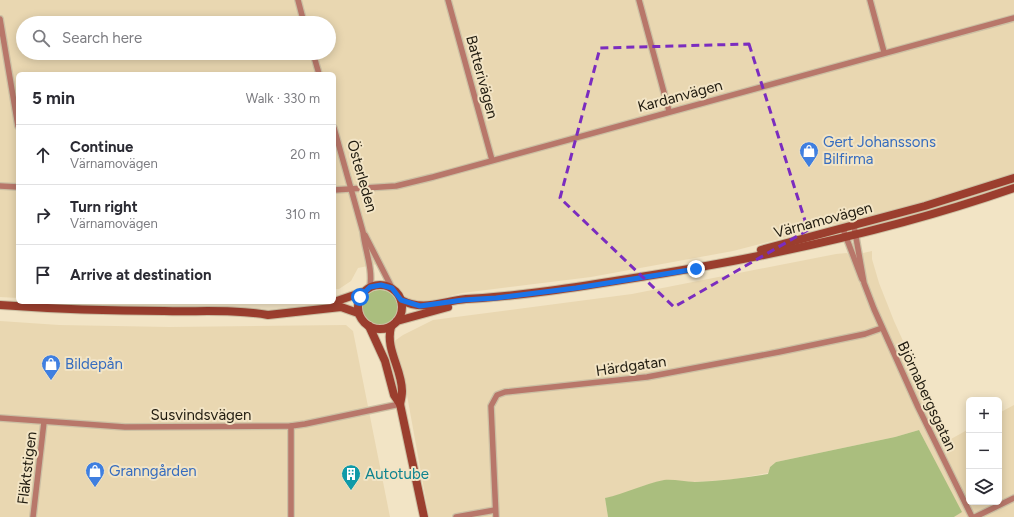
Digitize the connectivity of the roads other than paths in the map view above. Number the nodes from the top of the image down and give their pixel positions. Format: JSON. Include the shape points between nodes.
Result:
{"nodes":[{"id":1,"x":298,"y":0,"type":"edge"},
{"id":2,"x":448,"y":0,"type":"edge"},
{"id":3,"x":639,"y":0,"type":"edge"},
{"id":4,"x":870,"y":0,"type":"edge"},
{"id":5,"x":302,"y":16,"type":"edge"},
{"id":6,"x":1014,"y":18,"type":"edge"},
{"id":7,"x":0,"y":19,"type":"edge"},
{"id":8,"x":884,"y":52,"type":"junction"},
{"id":9,"x":315,"y":60,"type":"edge"},
{"id":10,"x":318,"y":72,"type":"edge"},
{"id":11,"x":668,"y":111,"type":"junction"},
{"id":12,"x":16,"y":114,"type":"edge"},
{"id":13,"x":336,"y":135,"type":"edge"},
{"id":14,"x":492,"y":160,"type":"junction"},
{"id":15,"x":1014,"y":178,"type":"edge"},
{"id":16,"x":0,"y":186,"type":"edge"},
{"id":17,"x":16,"y":187,"type":"edge"},
{"id":18,"x":1014,"y":188,"type":"edge"},
{"id":19,"x":351,"y":189,"type":"junction"},
{"id":20,"x":336,"y":190,"type":"edge"},
{"id":21,"x":854,"y":226,"type":"junction"},
{"id":22,"x":843,"y":229,"type":"junction"},
{"id":23,"x":363,"y":232,"type":"junction"},
{"id":24,"x":856,"y":235,"type":"junction"},
{"id":25,"x":846,"y":237,"type":"junction"},
{"id":26,"x":636,"y":278,"type":"junction"},
{"id":27,"x":864,"y":283,"type":"junction"},
{"id":28,"x":370,"y":287,"type":"junction"},
{"id":29,"x":392,"y":288,"type":"junction"},
{"id":30,"x":363,"y":292,"type":"junction"},
{"id":31,"x":496,"y":298,"type":"junction"},
{"id":32,"x":401,"y":300,"type":"junction"},
{"id":33,"x":336,"y":301,"type":"edge"},
{"id":34,"x":324,"y":304,"type":"edge"},
{"id":35,"x":0,"y":305,"type":"edge"},
{"id":36,"x":256,"y":313,"type":"junction"},
{"id":37,"x":358,"y":313,"type":"junction"},
{"id":38,"x":394,"y":324,"type":"junction"},
{"id":39,"x":369,"y":326,"type":"junction"},
{"id":40,"x":882,"y":328,"type":"junction"},
{"id":41,"x":400,"y":404,"type":"junction"},
{"id":42,"x":0,"y":418,"type":"edge"},
{"id":43,"x":44,"y":422,"type":"junction"},
{"id":44,"x":291,"y":426,"type":"junction"},
{"id":45,"x":1014,"y":498,"type":"edge"},
{"id":46,"x":495,"y":510,"type":"junction"},
{"id":47,"x":33,"y":517,"type":"edge"},
{"id":48,"x":291,"y":517,"type":"edge"},
{"id":49,"x":424,"y":517,"type":"edge"},
{"id":50,"x":456,"y":517,"type":"edge"},
{"id":51,"x":496,"y":517,"type":"edge"},
{"id":52,"x":974,"y":517,"type":"edge"}],
"edges":[{"from":1,"to":5,"type":"street"},
{"from":2,"to":14,"type":"street","name":"Batterivägen"},
{"from":3,"to":11,"type":"street"},
{"from":4,"to":8,"type":"street"},
{"from":6,"to":8,"type":"street","name":"Kardanvägen"},
{"from":7,"to":12,"type":"street"},
{"from":8,"to":11,"type":"street","name":"Kardanvägen"},
{"from":9,"to":10,"type":"street"},
{"from":11,"to":14,"type":"street","name":"Kardanvägen"},
{"from":13,"to":19,"type":"street","name":"Österleden"},
{"from":14,"to":19,"type":"street","name":"Kardanvägen","via":[[396,186]]},
{"from":15,"to":21,"type":"main road","name":"Värnamovägen"},
{"from":16,"to":17,"type":"street"},
{"from":18,"to":24,"type":"main road","name":"Värnamovägen"},
{"from":19,"to":20,"type":"street","name":"Kardanvägen"},
{"from":19,"to":23,"type":"street","name":"Österleden"},
{"from":21,"to":22,"type":"main road","name":"Värnamovägen"},
{"from":21,"to":24,"type":"street","name":"Björnabergsgatan"},
{"from":22,"to":25,"type":"street","name":"Björnabergsgatan"},
{"from":22,"to":26,"type":"main road","name":"Värnamovägen"},
{"from":23,"to":28,"type":"street","name":"Österleden","via":[[365,249],[372,269]]},
{"from":23,"to":29,"type":"street","name":"Österleden"},
{"from":24,"to":25,"type":"main road","name":"Värnamovägen"},
{"from":24,"to":27,"type":"street","name":"Björnabergsgatan"},
{"from":25,"to":26,"type":"main road","name":"Värnamovägen","via":[[696,269]]},
{"from":25,"to":27,"type":"street","name":"Björnabergsgatan"},
{"from":26,"to":31,"type":"main road","name":"Värnamovägen"},
{"from":27,"to":40,"type":"street","name":"Björnabergsgatan"},
{"from":28,"to":29,"type":"main road","via":[[381,285]]},
{"from":28,"to":30,"type":"main road"},
{"from":29,"to":32,"type":"main road"},
{"from":30,"to":33,"type":"main road"},
{"from":30,"to":37,"type":"main road","via":[[358,302]]},
{"from":31,"to":32,"type":"main road","name":"Värnamovägen","via":[[420,306]]},
{"from":31,"to":38,"type":"main road","name":"Värnamovägen","via":[[432,311]]},
{"from":32,"to":38,"type":"main road","via":[[402,311]]},
{"from":34,"to":36,"type":"main road"},
{"from":35,"to":36,"type":"main road","via":[[69,310]]},
{"from":36,"to":37,"type":"main road","via":[[268,315],[341,308]]},
{"from":37,"to":39,"type":"main road"},
{"from":38,"to":39,"type":"main road","name":"Värnamovägen","via":[[380,329]]},
{"from":38,"to":41,"type":"main road","via":[[389,338],[402,391]]},
{"from":39,"to":41,"type":"main road","via":[[385,361],[394,395]]},
{"from":40,"to":46,"type":"street","name":"Härdgatan","via":[[780,352],[647,377],[505,392],[497,395],[490,406]]},
{"from":40,"to":52,"type":"street","name":"Björnabergsgatan","via":[[920,413]]},
{"from":41,"to":44,"type":"street","name":"Susvindsvägen"},
{"from":41,"to":49,"type":"main road"},
{"from":42,"to":43,"type":"street","name":"Susvindsvägen"},
{"from":43,"to":44,"type":"street","name":"Susvindsvägen","via":[[125,427]]},
{"from":43,"to":47,"type":"street","name":"Fläktstigen"},
{"from":44,"to":48,"type":"street"},
{"from":45,"to":52,"type":"street"},
{"from":46,"to":50,"type":"street"},
{"from":46,"to":51,"type":"street","name":"Härdgatan"}]}
